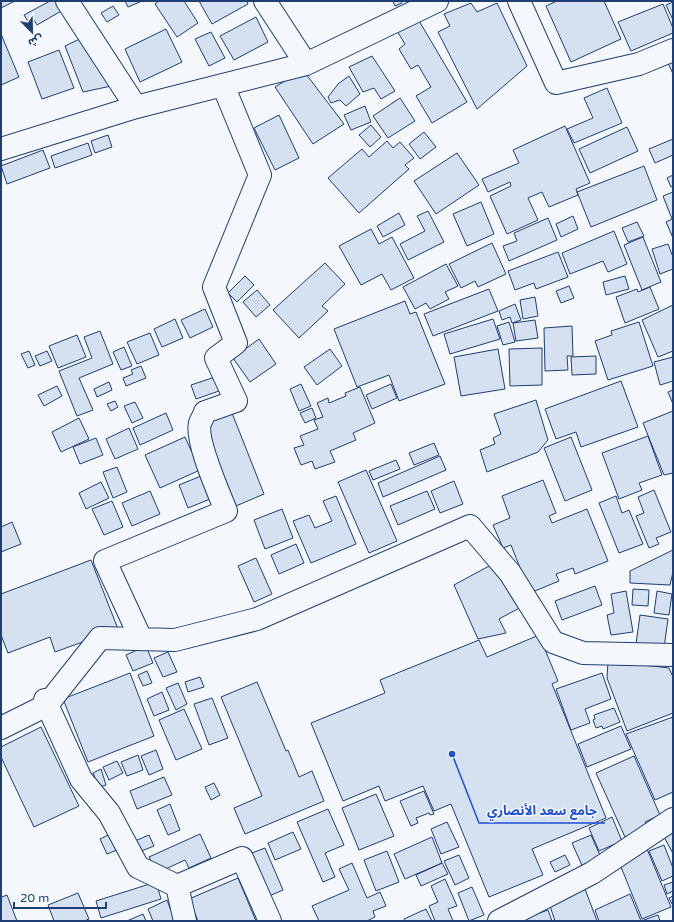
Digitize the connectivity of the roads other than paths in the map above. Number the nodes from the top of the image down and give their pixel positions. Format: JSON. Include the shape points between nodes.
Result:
{"nodes":[{"id":1,"x":67,"y":1,"type":"edge"},
{"id":2,"x":265,"y":1,"type":"edge"},
{"id":3,"x":437,"y":1,"type":"edge"},
{"id":4,"x":519,"y":1,"type":"edge"},
{"id":5,"x":673,"y":50,"type":"edge"},
{"id":6,"x":306,"y":64,"type":"junction"},
{"id":7,"x":223,"y":85,"type":"junction"},
{"id":8,"x":136,"y":107,"type":"junction"},
{"id":9,"x":1,"y":149,"type":"edge"},
{"id":10,"x":141,"y":639,"type":"junction"},
{"id":11,"x":673,"y":655,"type":"edge"},
{"id":12,"x":46,"y":703,"type":"junction"},
{"id":13,"x":1,"y":728,"type":"edge"},
{"id":14,"x":673,"y":819,"type":"edge"},
{"id":15,"x":177,"y":886,"type":"junction"},
{"id":16,"x":185,"y":921,"type":"edge"},
{"id":17,"x":270,"y":921,"type":"edge"},
{"id":18,"x":499,"y":921,"type":"edge"}],
"edges":[{"from":1,"to":8,"type":"street"},
{"from":2,"to":6,"type":"street"},
{"from":3,"to":6,"type":"street"},
{"from":4,"to":5,"type":"street","via":[[556,83],[638,64]]},
{"from":6,"to":7,"type":"street"},
{"from":7,"to":8,"type":"street"},
{"from":7,"to":10,"type":"street","via":[[260,175],[214,287],[236,343],[216,358],[236,401],[205,412],[199,424],[200,442],[226,511],[105,561]]},
{"from":8,"to":9,"type":"street"},
{"from":10,"to":11,"type":"street","via":[[175,640],[257,618],[470,526],[510,573],[553,642],[583,653]]},
{"from":10,"to":12,"type":"street","via":[[100,638]]},
{"from":12,"to":13,"type":"street"},
{"from":12,"to":15,"type":"street","via":[[81,779],[109,812],[138,867]]},
{"from":14,"to":18,"type":"street","via":[[592,873]]},
{"from":15,"to":16,"type":"street"},
{"from":15,"to":17,"type":"street","via":[[242,858]]}]}
